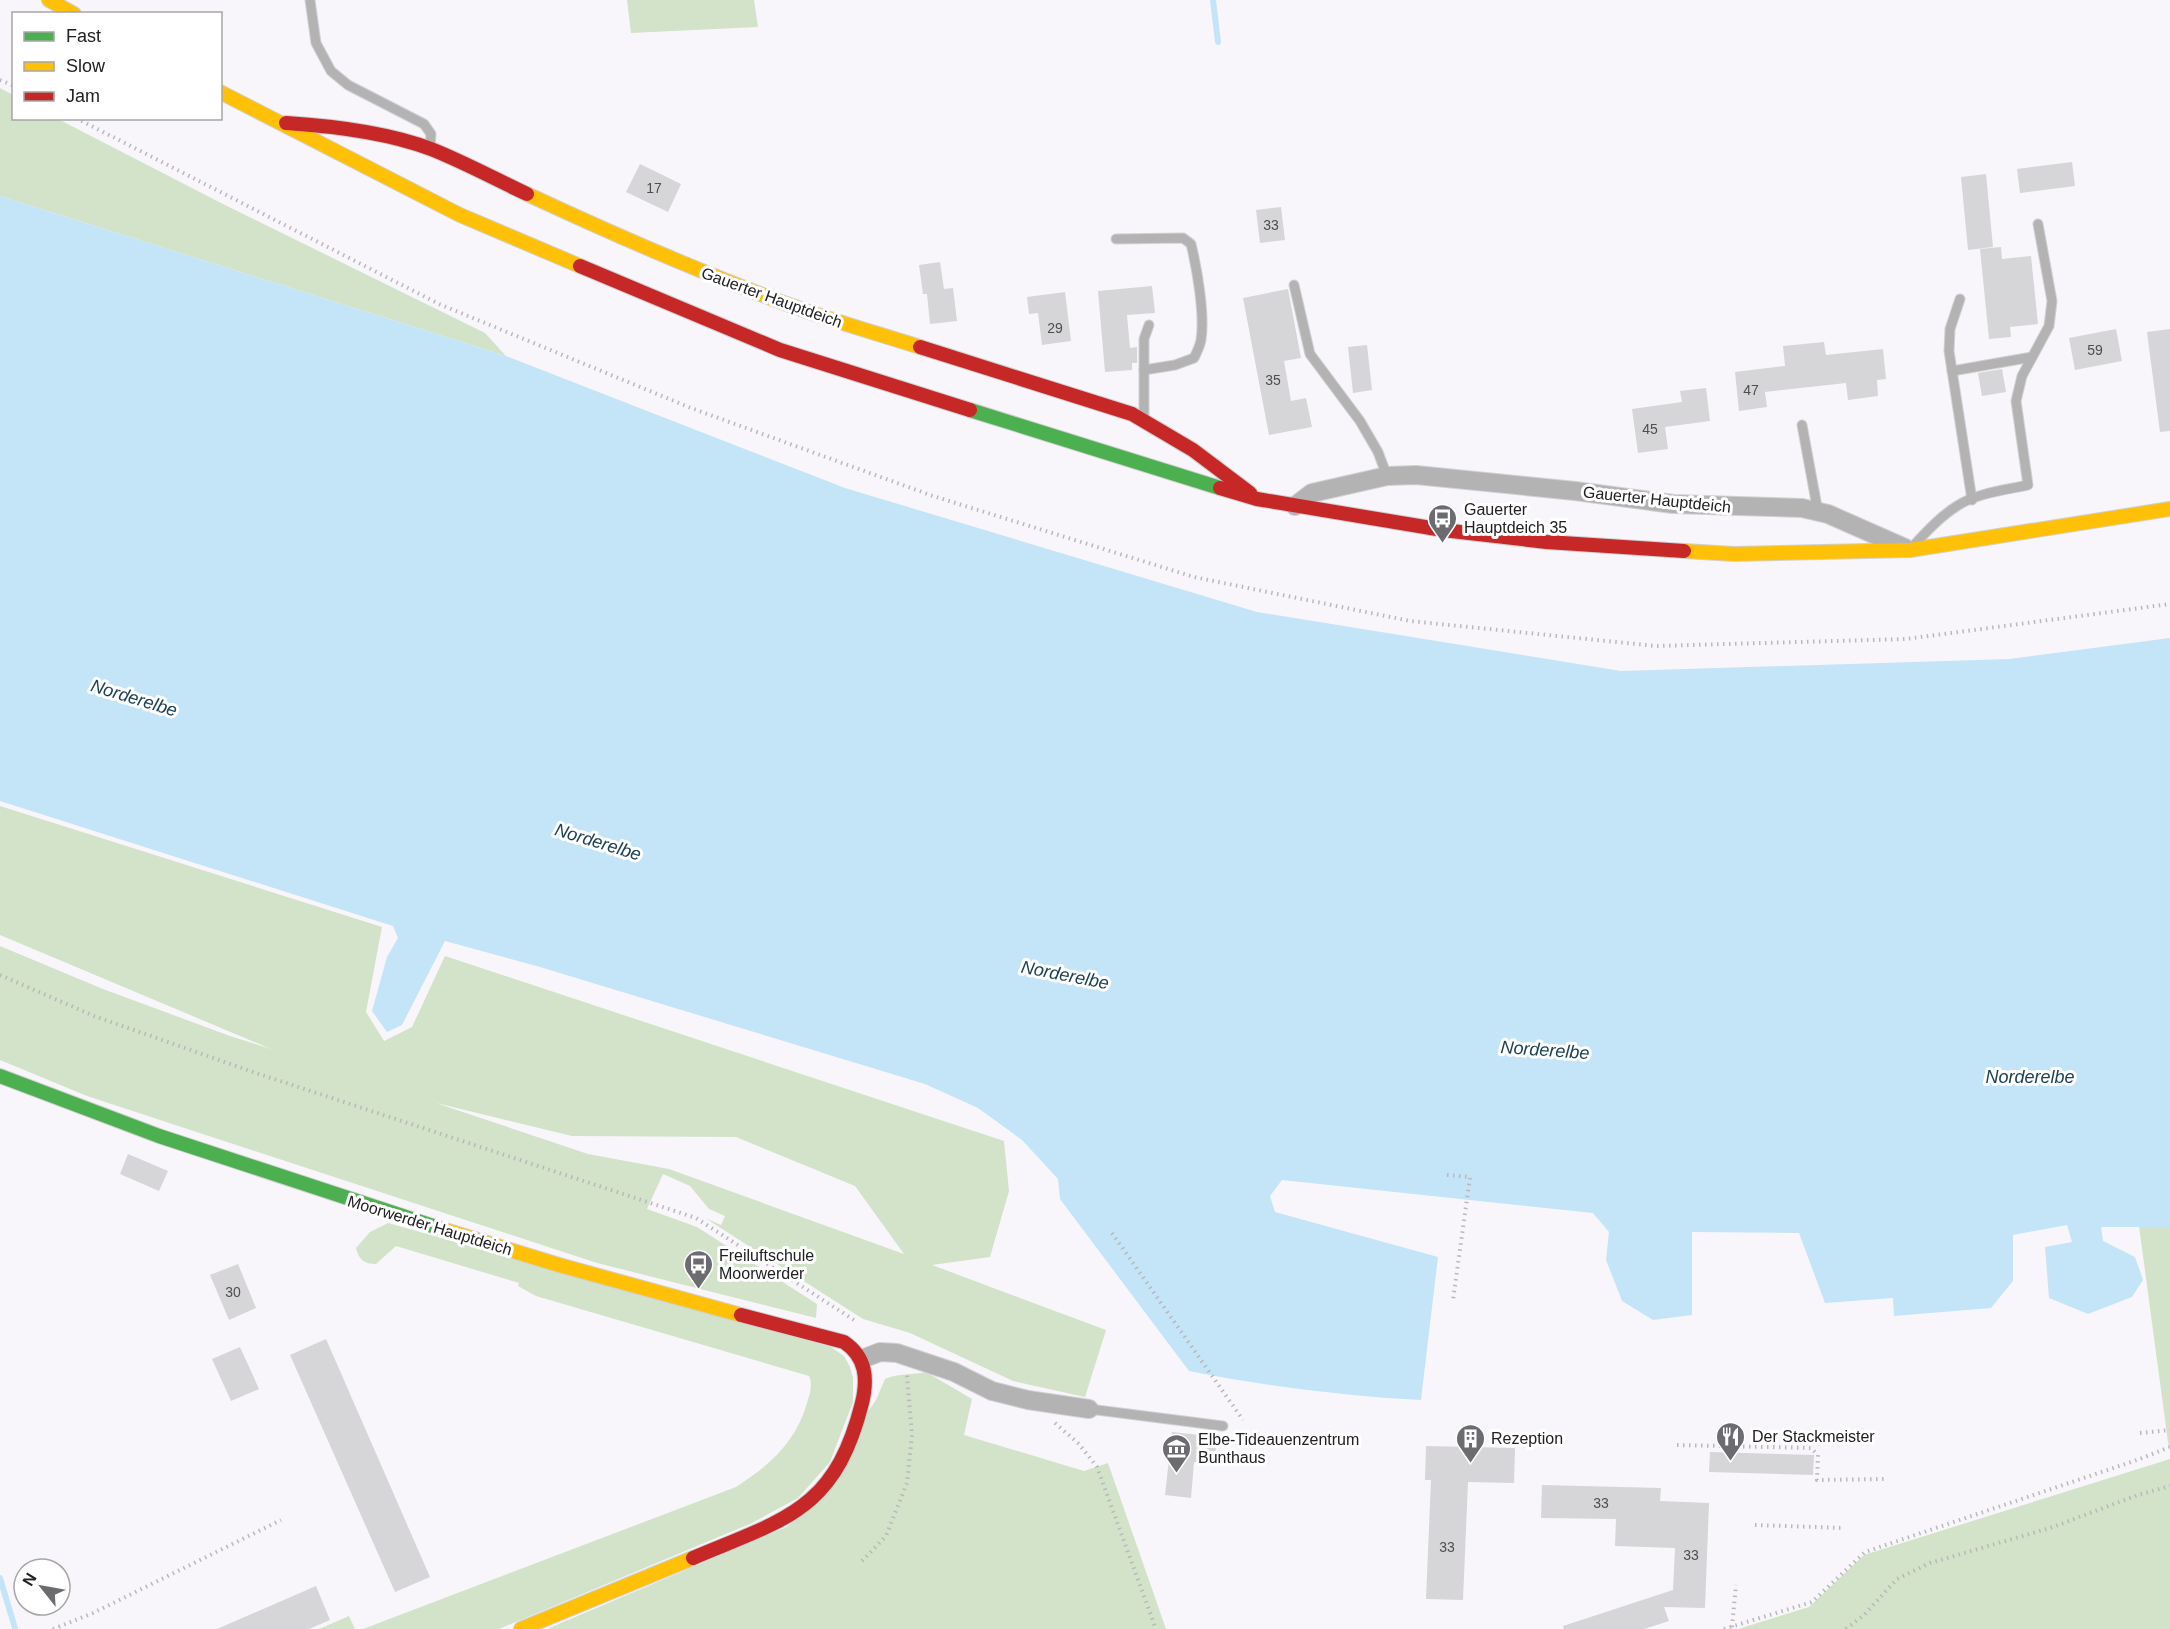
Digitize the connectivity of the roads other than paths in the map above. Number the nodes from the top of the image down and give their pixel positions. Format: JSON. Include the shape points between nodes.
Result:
{"nodes":[{"id":1,"x":49,"y":0,"type":"edge"},
{"id":2,"x":310,"y":0,"type":"edge"},
{"id":3,"x":70,"y":12,"type":"edge"},
{"id":4,"x":222,"y":93,"type":"edge"},
{"id":5,"x":276,"y":122,"type":"junction"},
{"id":6,"x":430,"y":149,"type":"junction"},
{"id":7,"x":2038,"y":224,"type":"dead end"},
{"id":8,"x":1116,"y":239,"type":"dead end"},
{"id":9,"x":1294,"y":285,"type":"dead end"},
{"id":10,"x":1960,"y":299,"type":"dead end"},
{"id":11,"x":1149,"y":325,"type":"dead end"},
{"id":12,"x":2032,"y":357,"type":"junction"},
{"id":13,"x":1144,"y":370,"type":"junction"},
{"id":14,"x":1952,"y":371,"type":"junction"},
{"id":15,"x":1144,"y":420,"type":"junction"},
{"id":16,"x":1802,"y":425,"type":"dead end"},
{"id":17,"x":1387,"y":476,"type":"junction"},
{"id":18,"x":1257,"y":499,"type":"junction"},
{"id":19,"x":1972,"y":500,"type":"junction"},
{"id":20,"x":1295,"y":506,"type":"junction"},
{"id":21,"x":2170,"y":509,"type":"edge"},
{"id":22,"x":1818,"y":512,"type":"junction"},
{"id":23,"x":1910,"y":550,"type":"junction"},
{"id":24,"x":0,"y":1076,"type":"edge"},
{"id":25,"x":862,"y":1359,"type":"junction"},
{"id":26,"x":1089,"y":1409,"type":"joint"},
{"id":27,"x":1223,"y":1426,"type":"dead end"},
{"id":28,"x":521,"y":1629,"type":"edge"}],
"edges":[{"from":1,"to":3,"type":"street"},
{"from":2,"to":6,"type":"lane","via":[[316,43],[331,71],[348,85],[424,124],[431,134]]},
{"from":4,"to":5,"type":"street","name":"Gauerter Hauptdeich"},
{"from":5,"to":6,"type":"street","name":"Gauerter Hauptdeich","via":[[356,130]]},
{"from":5,"to":18,"type":"street","name":"Gauerter Hauptdeich","via":[[460,214],[780,350]]},
{"from":6,"to":15,"type":"street","name":"Gauerter Hauptdeich","via":[[624,239],[807,311]]},
{"from":7,"to":12,"type":"lane","via":[[2052,301],[2049,326]]},
{"from":8,"to":13,"type":"lane","via":[[1183,238],[1191,244],[1202,319],[1201,341],[1194,358]]},
{"from":9,"to":17,"type":"lane","via":[[1310,354],[1360,422]]},
{"from":10,"to":14,"type":"lane","via":[[1950,329]]},
{"from":11,"to":13,"type":"lane","via":[[1144,339]]},
{"from":12,"to":14,"type":"lane"},
{"from":12,"to":19,"type":"lane","via":[[2016,401],[2028,485]]},
{"from":13,"to":15,"type":"lane"},
{"from":14,"to":19,"type":"lane"},
{"from":15,"to":18,"type":"street","name":"Gauerter Hauptdeich","via":[[1226,473]]},
{"from":16,"to":22,"type":"lane"},
{"from":17,"to":20,"type":"street","name":"Gauerter Hauptdeich","via":[[1312,492]]},
{"from":17,"to":22,"type":"street","name":"Gauerter Hauptdeich","via":[[1416,475],[1673,504],[1802,508]]},
{"from":18,"to":20,"type":"street","name":"Gauerter Hauptdeich"},
{"from":19,"to":23,"type":"lane","via":[[1959,504],[1936,521]]},
{"from":20,"to":23,"type":"street","name":"Gauerter Hauptdeich","via":[[1443,530],[1640,549],[1734,554]]},
{"from":21,"to":23,"type":"street","name":"Gauerter Hauptdeich"},
{"from":22,"to":23,"type":"street","name":"Gauerter Hauptdeich"},
{"from":24,"to":25,"type":"street","name":"Moorwerder Hauptdeich","via":[[198,1150],[397,1215],[568,1268],[844,1341]]},
{"from":25,"to":26,"type":"street","via":[[880,1352],[906,1356],[954,1372],[992,1391]]},
{"from":25,"to":28,"type":"street","via":[[865,1392],[853,1439],[835,1473],[801,1508],[740,1539]]},
{"from":26,"to":27,"type":"lane"}]}
